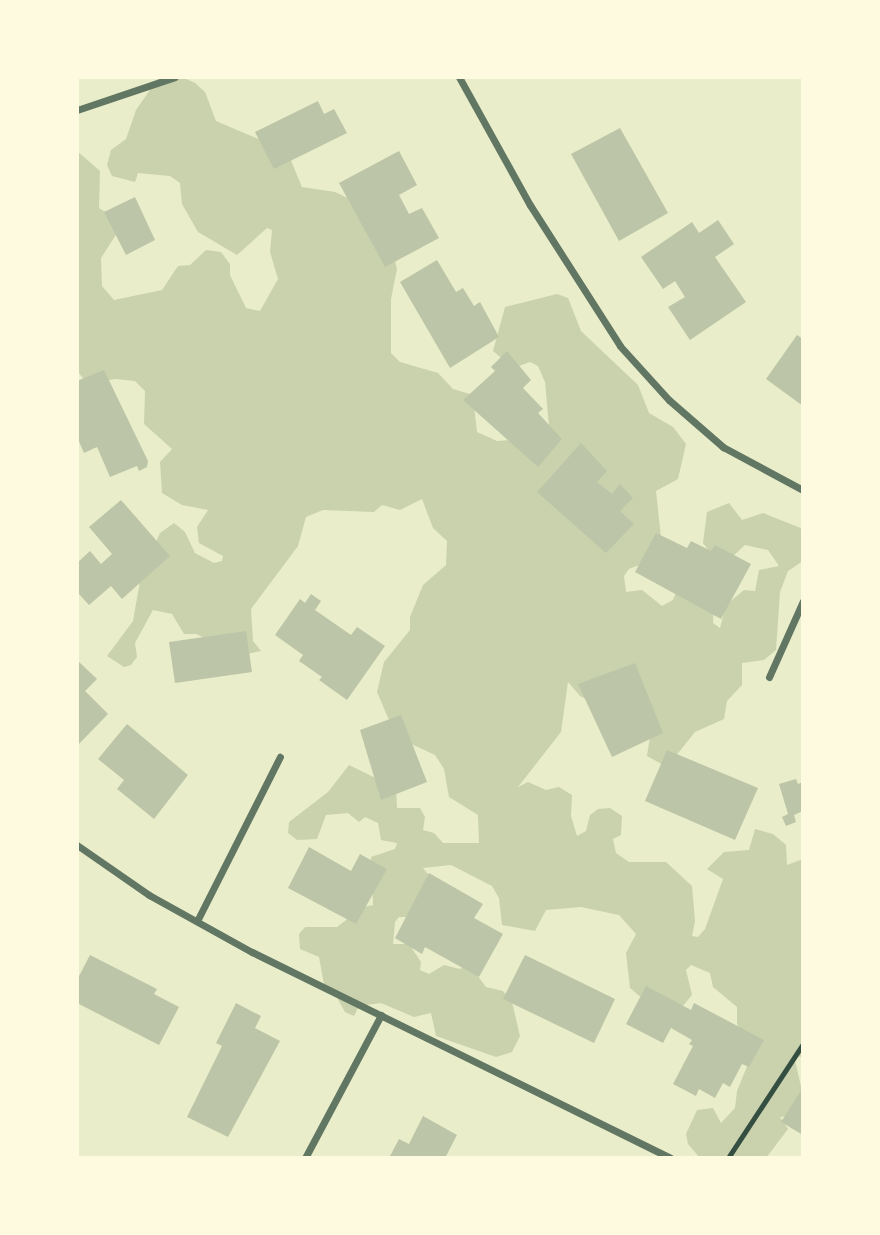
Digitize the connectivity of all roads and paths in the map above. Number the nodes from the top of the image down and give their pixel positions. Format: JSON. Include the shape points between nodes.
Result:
{"nodes":[{"id":1,"x":175,"y":77,"type":"edge"},
{"id":2,"x":459,"y":77,"type":"edge"},
{"id":3,"x":77,"y":110,"type":"edge"},
{"id":4,"x":803,"y":491,"type":"edge"},
{"id":5,"x":803,"y":601,"type":"edge"},
{"id":6,"x":769,"y":677,"type":"dead end"},
{"id":7,"x":280,"y":757,"type":"dead end"},
{"id":8,"x":77,"y":845,"type":"edge"},
{"id":9,"x":197,"y":921,"type":"junction"},
{"id":10,"x":381,"y":1015,"type":"junction"},
{"id":11,"x":803,"y":1044,"type":"edge"},
{"id":12,"x":305,"y":1158,"type":"edge"},
{"id":13,"x":670,"y":1158,"type":"edge"},
{"id":14,"x":728,"y":1158,"type":"edge"}],
"edges":[{"from":1,"to":3,"type":"street"},
{"from":2,"to":4,"type":"street","via":[[550,237],[620,346],[669,400],[723,447]]},
{"from":5,"to":6,"type":"street"},
{"from":7,"to":9,"type":"street"},
{"from":8,"to":9,"type":"street","via":[[149,895]]},
{"from":9,"to":10,"type":"street"},
{"from":10,"to":12,"type":"street"},
{"from":10,"to":13,"type":"street"},
{"from":11,"to":14,"type":"path"}]}
